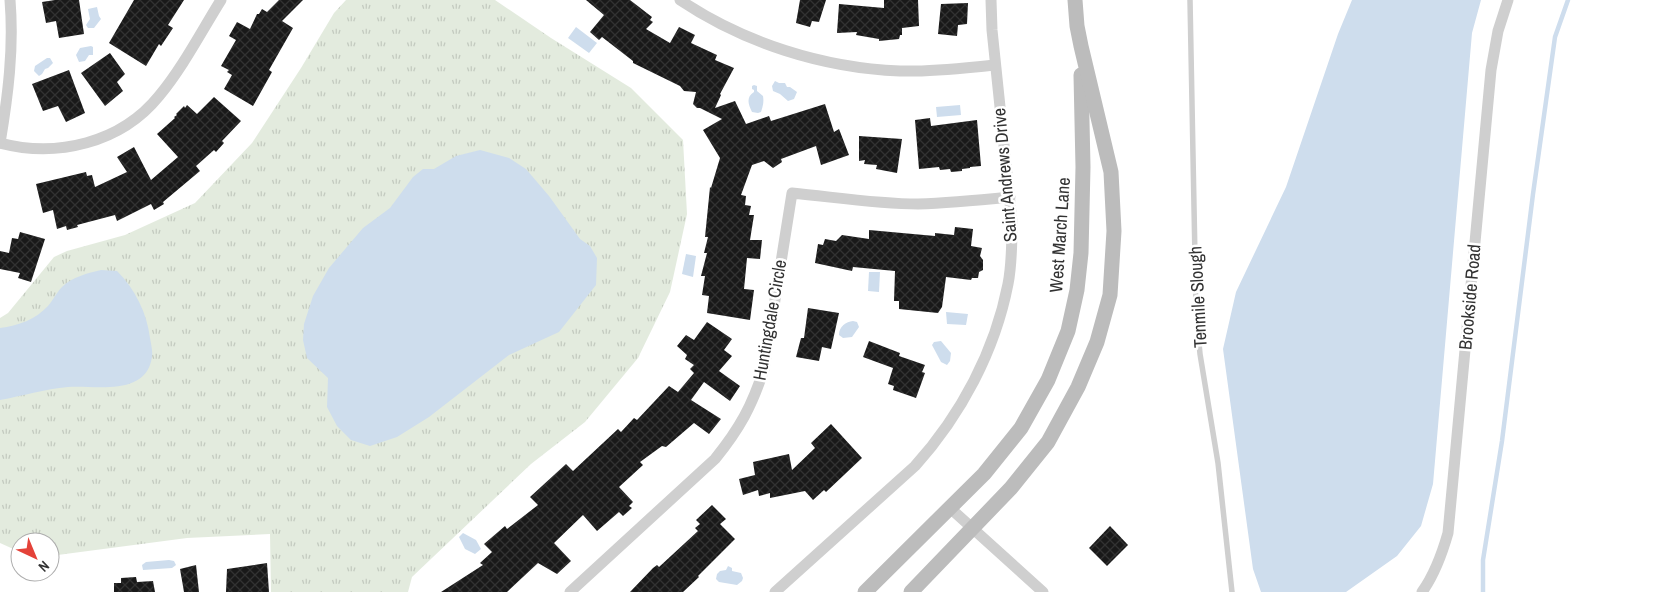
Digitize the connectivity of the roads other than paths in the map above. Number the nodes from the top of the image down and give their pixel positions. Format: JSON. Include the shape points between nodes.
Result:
{"nodes":[{"id":1,"x":10,"y":0,"type":"edge"},
{"id":2,"x":221,"y":0,"type":"edge"},
{"id":3,"x":680,"y":0,"type":"edge"},
{"id":4,"x":991,"y":0,"type":"edge"},
{"id":5,"x":1075,"y":0,"type":"edge"},
{"id":6,"x":1190,"y":0,"type":"edge"},
{"id":7,"x":1508,"y":0,"type":"edge"},
{"id":8,"x":1081,"y":46,"type":"junction"},
{"id":9,"x":995,"y":65,"type":"junction"},
{"id":10,"x":0,"y":143,"type":"edge"},
{"id":11,"x":1010,"y":197,"type":"junction"},
{"id":12,"x":950,"y":508,"type":"junction"},
{"id":13,"x":972,"y":529,"type":"junction"},
{"id":14,"x":570,"y":592,"type":"edge"},
{"id":15,"x":775,"y":592,"type":"edge"},
{"id":16,"x":865,"y":592,"type":"edge"},
{"id":17,"x":911,"y":592,"type":"edge"},
{"id":18,"x":1043,"y":592,"type":"edge"},
{"id":19,"x":1232,"y":592,"type":"edge"},
{"id":20,"x":1422,"y":592,"type":"edge"}],
"edges":[{"from":1,"to":10,"type":"street","via":[[11,56]]},
{"from":2,"to":10,"type":"street","via":[[162,92],[122,128],[102,138],[57,149],[14,147]]},
{"from":3,"to":9,"type":"street","via":[[754,39],[821,60],[899,71]]},
{"from":4,"to":9,"type":"street","name":"Saint Andrews Drive"},
{"from":5,"to":8,"type":"street","name":"West March Lane"},
{"from":6,"to":19,"type":"lane","name":"Tenmile Slough","via":[[1196,310]]},
{"from":7,"to":20,"type":"street","name":"Brookside Road","via":[[1491,70],[1448,533],[1442,557]]},
{"from":8,"to":12,"type":"street","name":"West March Lane","via":[[1081,253],[1068,331],[1048,380],[1021,428],[984,474]]},
{"from":8,"to":13,"type":"street","name":"West March Lane","via":[[1110,172],[1114,231],[1110,295],[1097,342],[1078,387],[1048,442]]},
{"from":9,"to":11,"type":"street","name":"Saint Andrews Drive"},
{"from":11,"to":14,"type":"street","name":"Huntingdale Circle","via":[[917,204],[792,192],[764,369],[746,416],[715,458]]},
{"from":11,"to":15,"type":"street","name":"Saint Andrews Drive","via":[[1012,254],[1000,318],[955,415],[916,466]]},
{"from":12,"to":13,"type":"street"},
{"from":12,"to":16,"type":"street","name":"West March Lane"},
{"from":13,"to":17,"type":"street","name":"West March Lane"},
{"from":13,"to":18,"type":"street"}]}
